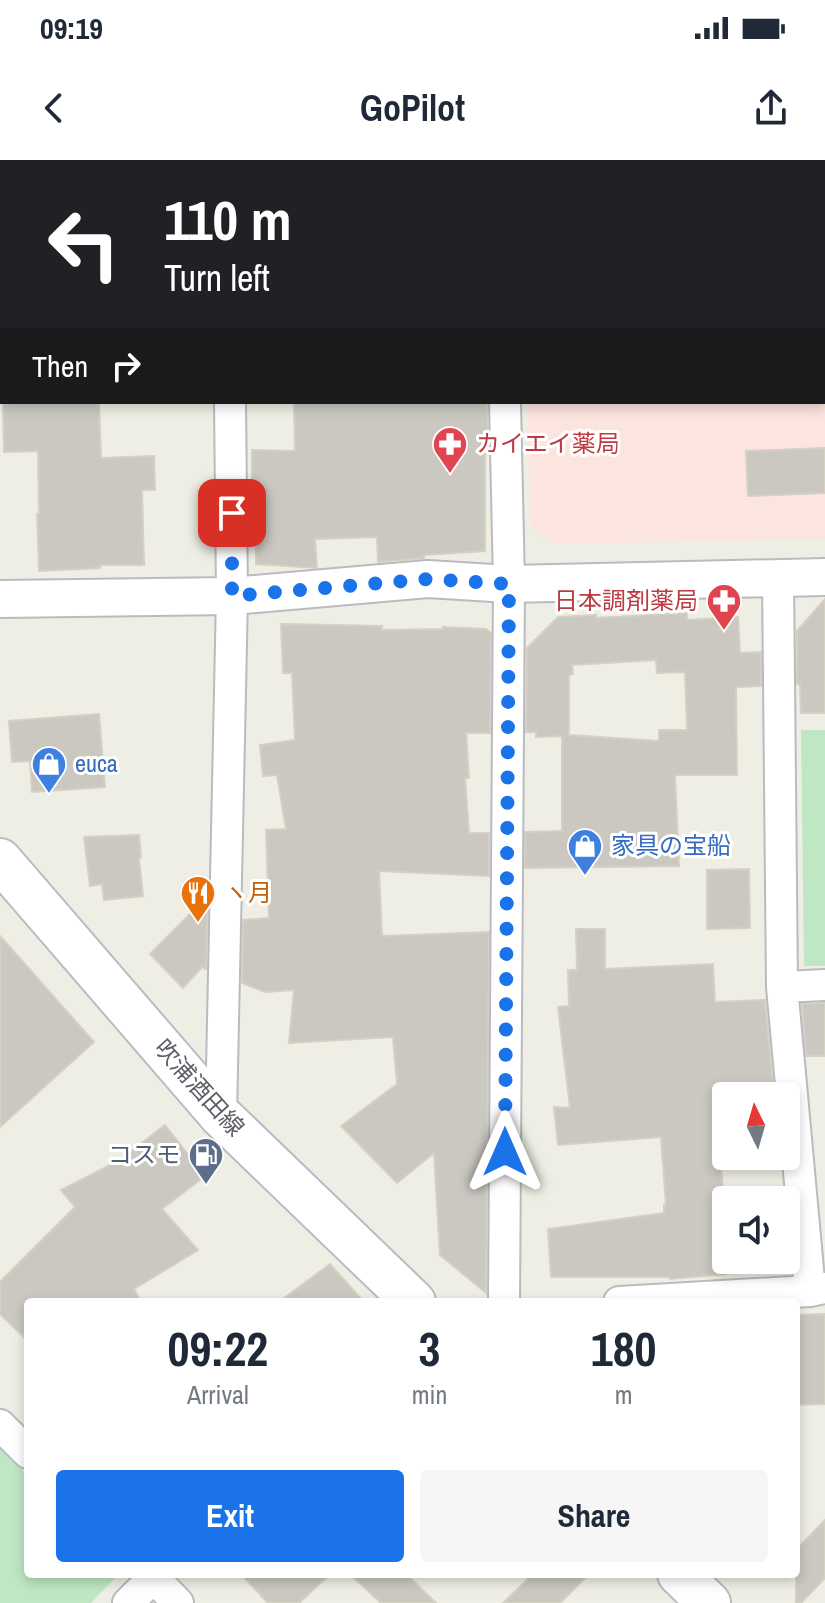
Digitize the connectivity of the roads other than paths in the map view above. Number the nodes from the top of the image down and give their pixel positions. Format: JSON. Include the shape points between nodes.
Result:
{"nodes":[{"id":1,"x":230,"y":404,"type":"edge"},
{"id":2,"x":505,"y":404,"type":"edge"},
{"id":3,"x":778,"y":577,"type":"junction"},
{"id":4,"x":825,"y":577,"type":"edge"},
{"id":5,"x":509,"y":584,"type":"junction"},
{"id":6,"x":232,"y":596,"type":"junction"},
{"id":7,"x":0,"y":599,"type":"edge"},
{"id":8,"x":0,"y":860,"type":"edge"},
{"id":9,"x":825,"y":985,"type":"edge"},
{"id":10,"x":782,"y":987,"type":"junction"},
{"id":11,"x":221,"y":1116,"type":"junction"},
{"id":12,"x":817,"y":1289,"type":"edge"},
{"id":13,"x":410,"y":1298,"type":"edge"},
{"id":14,"x":504,"y":1298,"type":"edge"},
{"id":15,"x":680,"y":1298,"type":"edge"},
{"id":16,"x":0,"y":1425,"type":"edge"},
{"id":17,"x":24,"y":1449,"type":"edge"},
{"id":18,"x":151,"y":1578,"type":"edge"},
{"id":19,"x":157,"y":1578,"type":"edge"},
{"id":20,"x":683,"y":1578,"type":"edge"},
{"id":21,"x":128,"y":1603,"type":"edge"},
{"id":22,"x":178,"y":1603,"type":"edge"},
{"id":23,"x":709,"y":1603,"type":"edge"}],
"edges":[{"from":1,"to":6,"type":"street"},
{"from":2,"to":5,"type":"street"},
{"from":3,"to":4,"type":"street"},
{"from":3,"to":5,"type":"street"},
{"from":3,"to":10,"type":"street"},
{"from":5,"to":6,"type":"street","via":[[428,579]]},
{"from":5,"to":14,"type":"street"},
{"from":6,"to":7,"type":"street"},
{"from":6,"to":11,"type":"street"},
{"from":8,"to":11,"type":"main road","name":"吹浦酒田線"},
{"from":9,"to":10,"type":"street"},
{"from":10,"to":12,"type":"street"},
{"from":11,"to":13,"type":"main road","name":"吹浦酒田線"},
{"from":12,"to":15,"type":"street"},
{"from":16,"to":17,"type":"street"},
{"from":18,"to":21,"type":"street"},
{"from":19,"to":22,"type":"street"},
{"from":20,"to":23,"type":"main road"}]}
